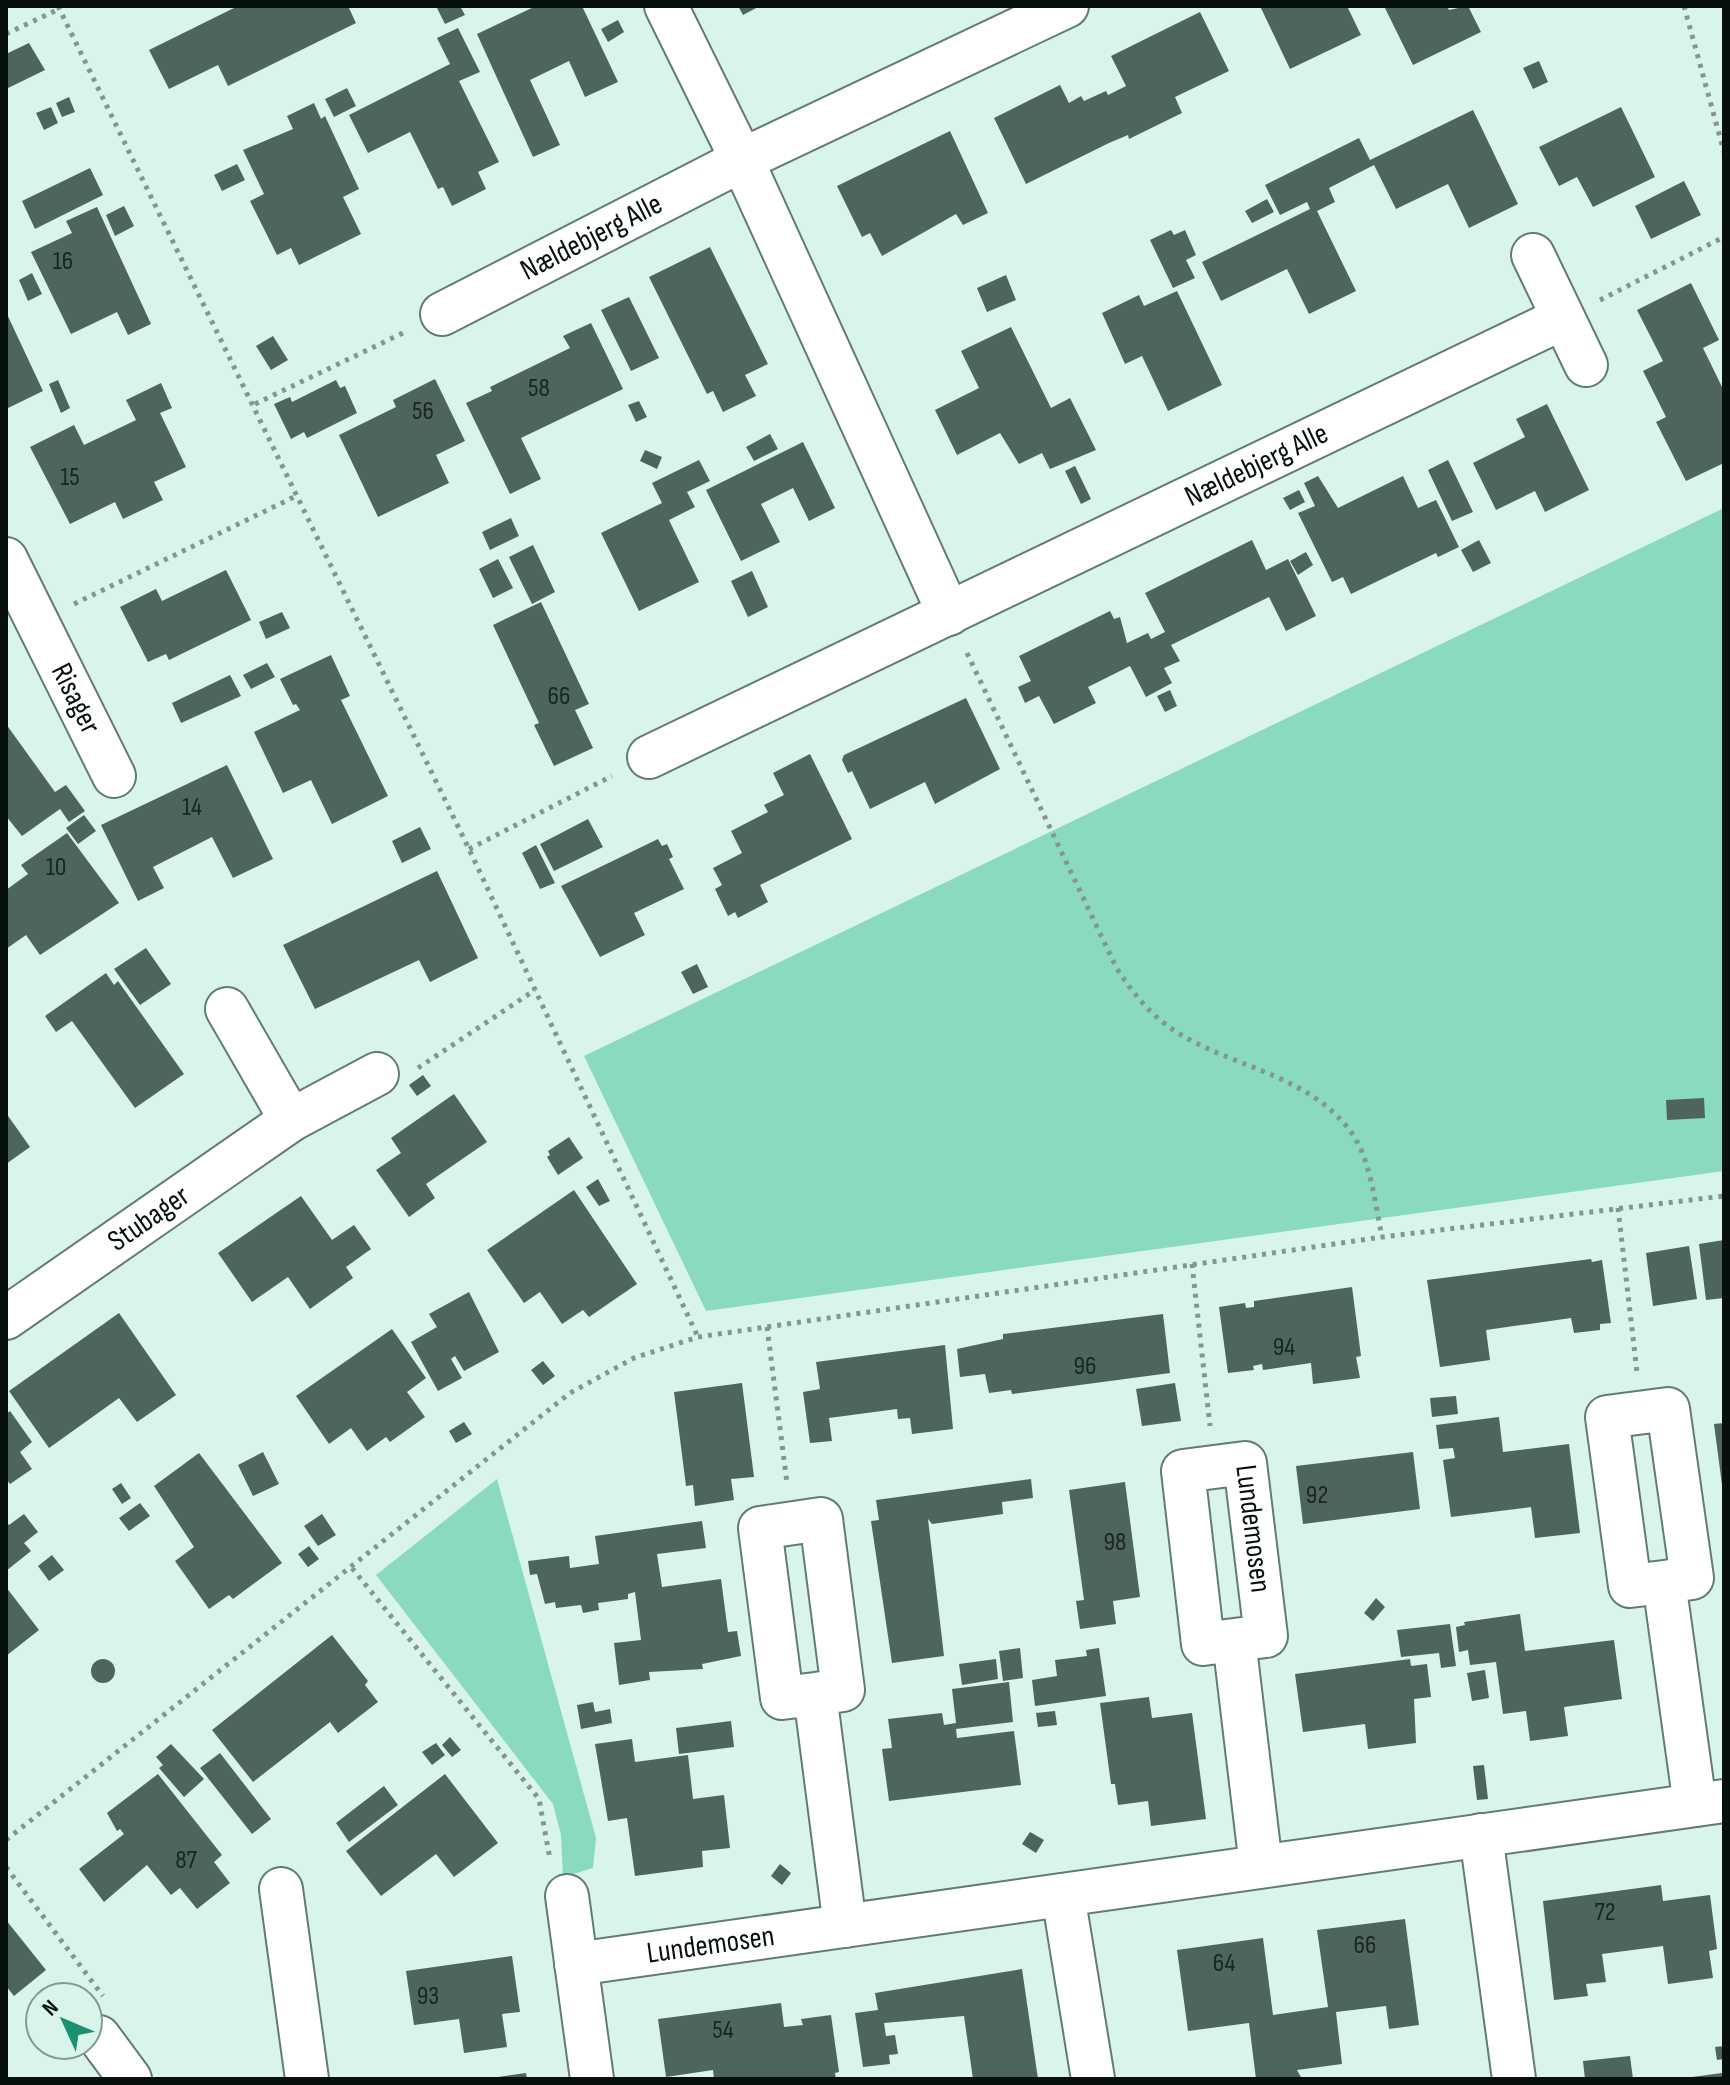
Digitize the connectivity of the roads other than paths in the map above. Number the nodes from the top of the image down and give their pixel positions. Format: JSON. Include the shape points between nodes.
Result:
{"nodes":[{"id":1,"x":666,"y":6,"type":"edge"},
{"id":2,"x":1067,"y":6,"type":"edge"},
{"id":3,"x":742,"y":160,"type":"junction"},
{"id":4,"x":1533,"y":255,"type":"dead end"},
{"id":5,"x":442,"y":314,"type":"road end"},
{"id":6,"x":1563,"y":318,"type":"junction"},
{"id":7,"x":1586,"y":365,"type":"dead end"},
{"id":8,"x":6,"y":559,"type":"edge"},
{"id":9,"x":949,"y":614,"type":"junction"},
{"id":10,"x":21,"y":626,"type":"edge"},
{"id":11,"x":649,"y":757,"type":"road end"},
{"id":12,"x":114,"y":776,"type":"dead end"},
{"id":13,"x":227,"y":1009,"type":"dead end"},
{"id":14,"x":377,"y":1074,"type":"road end"},
{"id":15,"x":291,"y":1120,"type":"junction"},
{"id":16,"x":6,"y":1318,"type":"edge"},
{"id":17,"x":1664,"y":1582,"type":"junction"},
{"id":18,"x":1234,"y":1640,"type":"junction"},
{"id":19,"x":815,"y":1694,"type":"junction"},
{"id":20,"x":1710,"y":1803,"type":"edge"},
{"id":21,"x":1481,"y":1835,"type":"junction"},
{"id":22,"x":1261,"y":1866,"type":"junction"},
{"id":23,"x":281,"y":1889,"type":"dead end"},
{"id":24,"x":1063,"y":1895,"type":"junction"},
{"id":25,"x":567,"y":1896,"type":"road end"},
{"id":26,"x":845,"y":1926,"type":"junction"},
{"id":27,"x":576,"y":1964,"type":"junction"},
{"id":28,"x":104,"y":2044,"type":"edge"},
{"id":29,"x":130,"y":2079,"type":"edge"},
{"id":30,"x":307,"y":2079,"type":"edge"},
{"id":31,"x":592,"y":2079,"type":"edge"},
{"id":32,"x":1093,"y":2079,"type":"edge"},
{"id":33,"x":1514,"y":2079,"type":"edge"}],
"edges":[{"from":1,"to":3,"type":"street"},
{"from":2,"to":3,"type":"street","name":"Nældebjerg Alle"},
{"from":3,"to":5,"type":"street","name":"Nældebjerg Alle"},
{"from":3,"to":9,"type":"street"},
{"from":4,"to":6,"type":"street"},
{"from":6,"to":7,"type":"street"},
{"from":6,"to":9,"type":"street","name":"Nældebjerg Alle"},
{"from":8,"to":10,"type":"street","name":"Risager"},
{"from":9,"to":11,"type":"street","name":"Nældebjerg Alle"},
{"from":10,"to":12,"type":"street","name":"Risager"},
{"from":13,"to":15,"type":"street"},
{"from":14,"to":15,"type":"street","name":"Stubager"},
{"from":15,"to":16,"type":"street","name":"Stubager"},
{"from":17,"to":17,"type":"street","via":[[1630,1586],[1607,1417],[1668,1409],[1692,1578]]},
{"from":17,"to":20,"type":"street","name":"Lundemosen"},
{"from":18,"to":18,"type":"street","name":"Lundemosen","via":[[1203,1644],[1183,1471],[1245,1463],[1266,1636]]},
{"from":18,"to":22,"type":"street","name":"Lundemosen"},
{"from":19,"to":19,"type":"street","via":[[782,1698],[760,1528],[821,1519],[843,1690]]},
{"from":19,"to":26,"type":"street"},
{"from":20,"to":21,"type":"street","name":"Lundemosen"},
{"from":21,"to":22,"type":"street","name":"Lundemosen"},
{"from":21,"to":33,"type":"street"},
{"from":22,"to":24,"type":"street","name":"Lundemosen"},
{"from":23,"to":30,"type":"street"},
{"from":24,"to":26,"type":"street","name":"Lundemosen"},
{"from":24,"to":32,"type":"street"},
{"from":25,"to":27,"type":"street"},
{"from":26,"to":27,"type":"street","name":"Lundemosen"},
{"from":27,"to":31,"type":"street"},
{"from":28,"to":29,"type":"street"}]}
